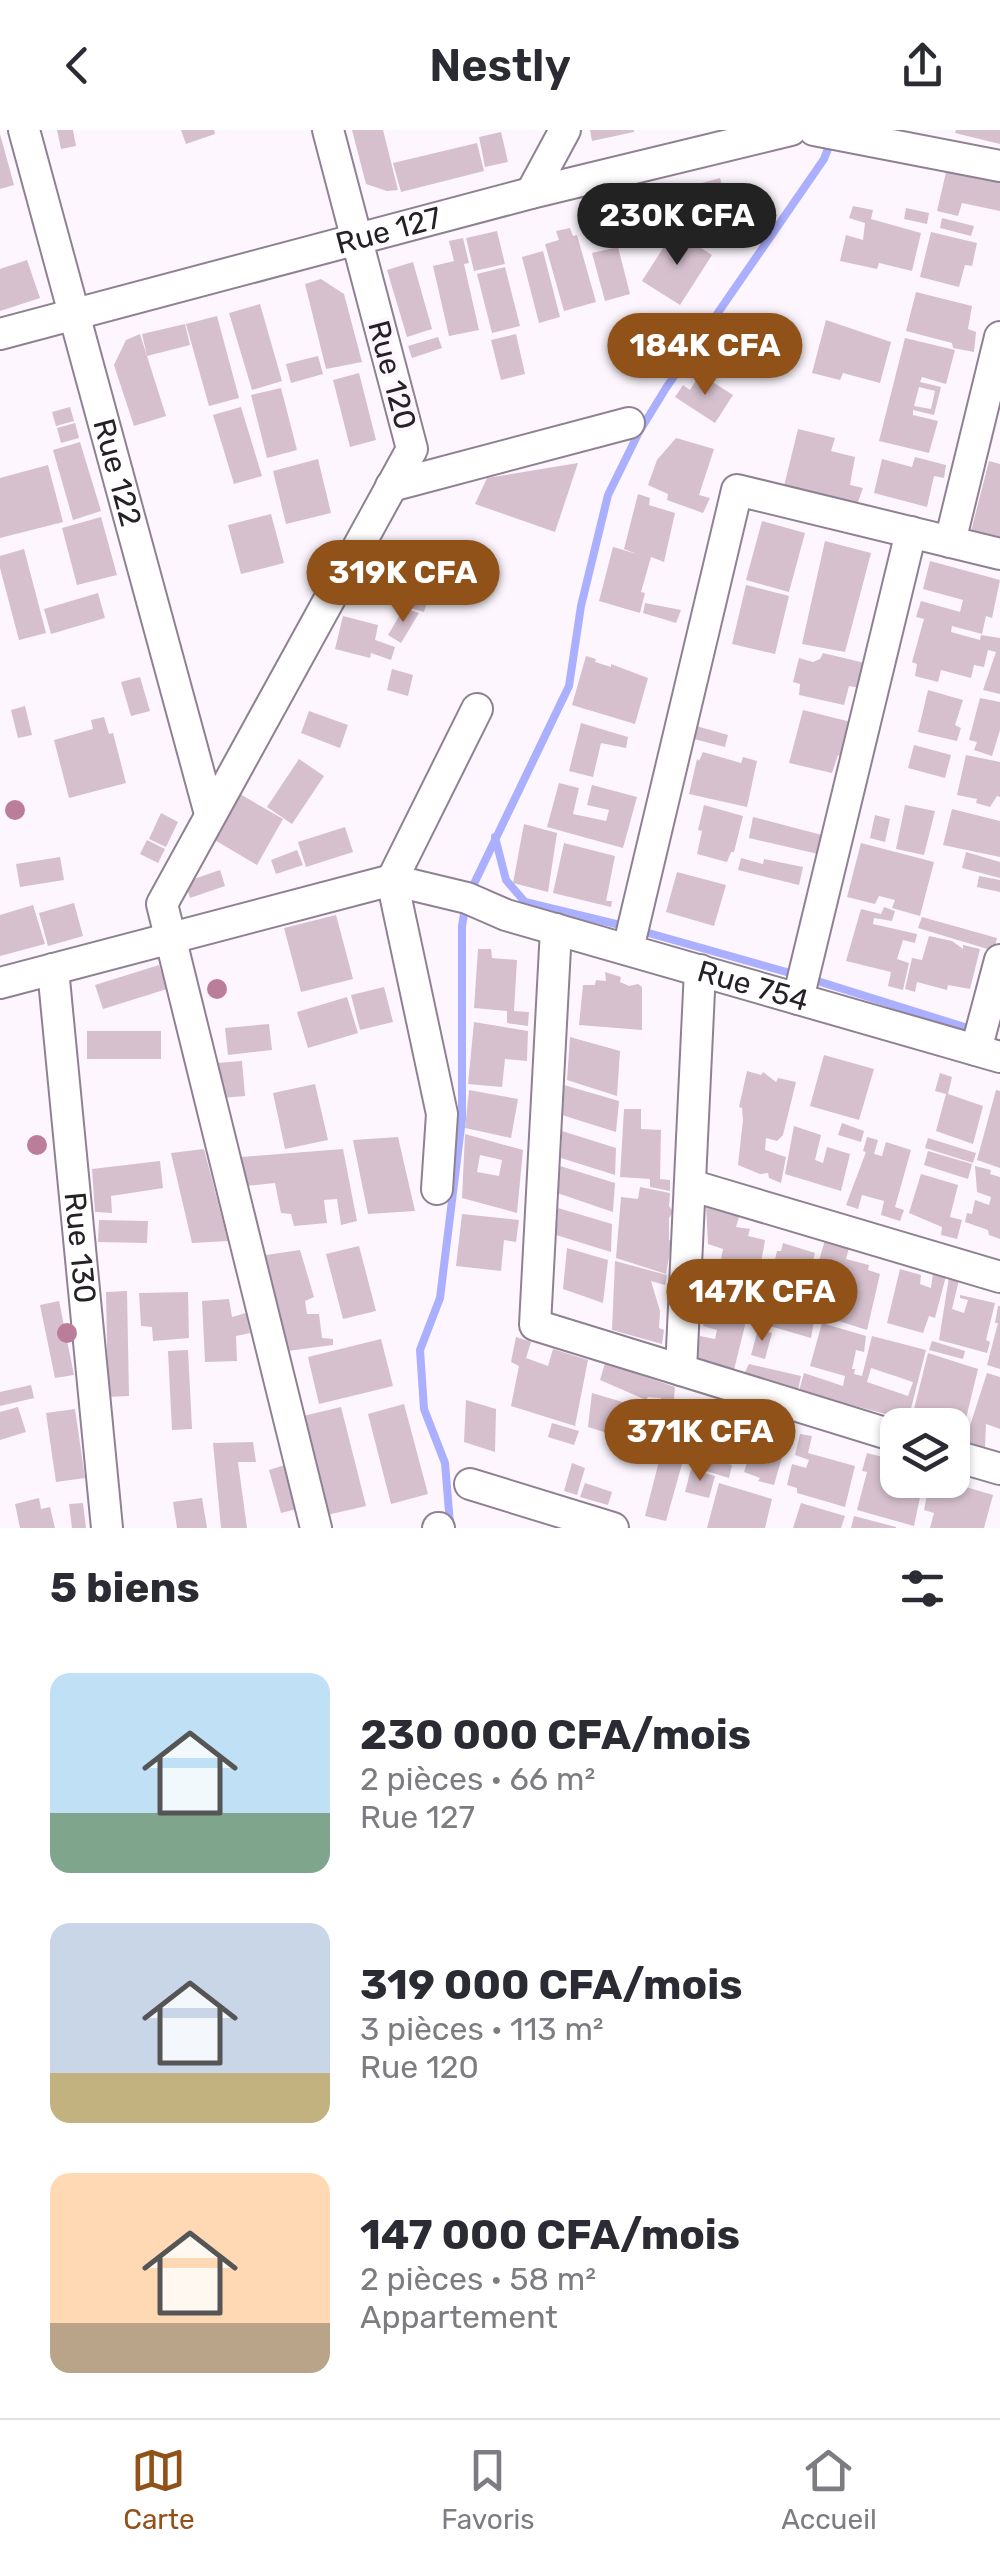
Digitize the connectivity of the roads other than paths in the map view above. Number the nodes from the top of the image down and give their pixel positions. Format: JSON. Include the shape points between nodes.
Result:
{"nodes":[{"id":1,"x":24,"y":130,"type":"edge"},
{"id":2,"x":328,"y":130,"type":"edge"},
{"id":3,"x":565,"y":130,"type":"edge"},
{"id":4,"x":814,"y":130,"type":"edge"},
{"id":5,"x":784,"y":131,"type":"edge"},
{"id":6,"x":1000,"y":166,"type":"edge"},
{"id":7,"x":531,"y":193,"type":"junction"},
{"id":8,"x":356,"y":239,"type":"junction"},
{"id":9,"x":73,"y":314,"type":"junction"},
{"id":10,"x":0,"y":334,"type":"edge"},
{"id":11,"x":999,"y":349,"type":"edge"},
{"id":12,"x":629,"y":424,"type":"dead end"},
{"id":13,"x":391,"y":486,"type":"junction"},
{"id":14,"x":911,"y":532,"type":"junction"},
{"id":15,"x":950,"y":542,"type":"junction"},
{"id":16,"x":1000,"y":554,"type":"edge"},
{"id":17,"x":477,"y":708,"type":"dead end"},
{"id":18,"x":210,"y":814,"type":"junction"},
{"id":19,"x":392,"y":880,"type":"junction"},
{"id":20,"x":556,"y":929,"type":"junction"},
{"id":21,"x":168,"y":939,"type":"junction"},
{"id":22,"x":628,"y":950,"type":"junction"},
{"id":23,"x":1000,"y":960,"type":"edge"},
{"id":24,"x":54,"y":970,"type":"junction"},
{"id":25,"x":700,"y":970,"type":"junction"},
{"id":26,"x":0,"y":983,"type":"edge"},
{"id":27,"x":798,"y":999,"type":"junction"},
{"id":28,"x":988,"y":1053,"type":"edge"},
{"id":29,"x":690,"y":1185,"type":"junction"},
{"id":30,"x":437,"y":1189,"type":"dead end"},
{"id":31,"x":1000,"y":1277,"type":"edge"},
{"id":32,"x":681,"y":1370,"type":"junction"},
{"id":33,"x":880,"y":1432,"type":"edge"},
{"id":34,"x":970,"y":1460,"type":"edge"},
{"id":35,"x":1000,"y":1469,"type":"edge"},
{"id":36,"x":470,"y":1484,"type":"dead end"},
{"id":37,"x":107,"y":1528,"type":"edge"},
{"id":38,"x":316,"y":1528,"type":"edge"},
{"id":39,"x":613,"y":1528,"type":"edge"}],
"edges":[{"from":1,"to":9,"type":"street","name":"Rue 122"},
{"from":2,"to":8,"type":"street","name":"Rue 120"},
{"from":3,"to":7,"type":"street"},
{"from":4,"to":6,"type":"street"},
{"from":5,"to":7,"type":"street","name":"Rue 127"},
{"from":7,"to":8,"type":"street","name":"Rue 127"},
{"from":8,"to":9,"type":"street","name":"Rue 127"},
{"from":8,"to":13,"type":"street","name":"Rue 120","via":[[412,449]]},
{"from":9,"to":10,"type":"street","name":"Rue 127"},
{"from":9,"to":18,"type":"street","name":"Rue 122"},
{"from":11,"to":15,"type":"street"},
{"from":12,"to":13,"type":"street"},
{"from":13,"to":18,"type":"street","name":"Rue 120"},
{"from":14,"to":15,"type":"street"},
{"from":14,"to":22,"type":"street","via":[[736,490]]},
{"from":14,"to":27,"type":"street"},
{"from":15,"to":16,"type":"street"},
{"from":17,"to":19,"type":"street"},
{"from":18,"to":21,"type":"street","name":"Rue 120","via":[[162,904]]},
{"from":19,"to":20,"type":"street","name":"Rue 754"},
{"from":19,"to":21,"type":"street"},
{"from":19,"to":30,"type":"street","via":[[442,1114]]},
{"from":20,"to":22,"type":"street","name":"Rue 754"},
{"from":20,"to":32,"type":"street","via":[[535,1325]]},
{"from":21,"to":24,"type":"street"},
{"from":21,"to":38,"type":"street","name":"Rue 120"},
{"from":22,"to":25,"type":"street","name":"Rue 754"},
{"from":23,"to":28,"type":"street"},
{"from":24,"to":26,"type":"street"},
{"from":24,"to":37,"type":"street","name":"Rue 130"},
{"from":25,"to":27,"type":"street","name":"Rue 754"},
{"from":25,"to":29,"type":"street"},
{"from":27,"to":28,"type":"street","name":"Rue 754"},
{"from":29,"to":31,"type":"street"},
{"from":29,"to":32,"type":"street"},
{"from":32,"to":33,"type":"street"},
{"from":34,"to":35,"type":"street"},
{"from":36,"to":39,"type":"street"}]}
